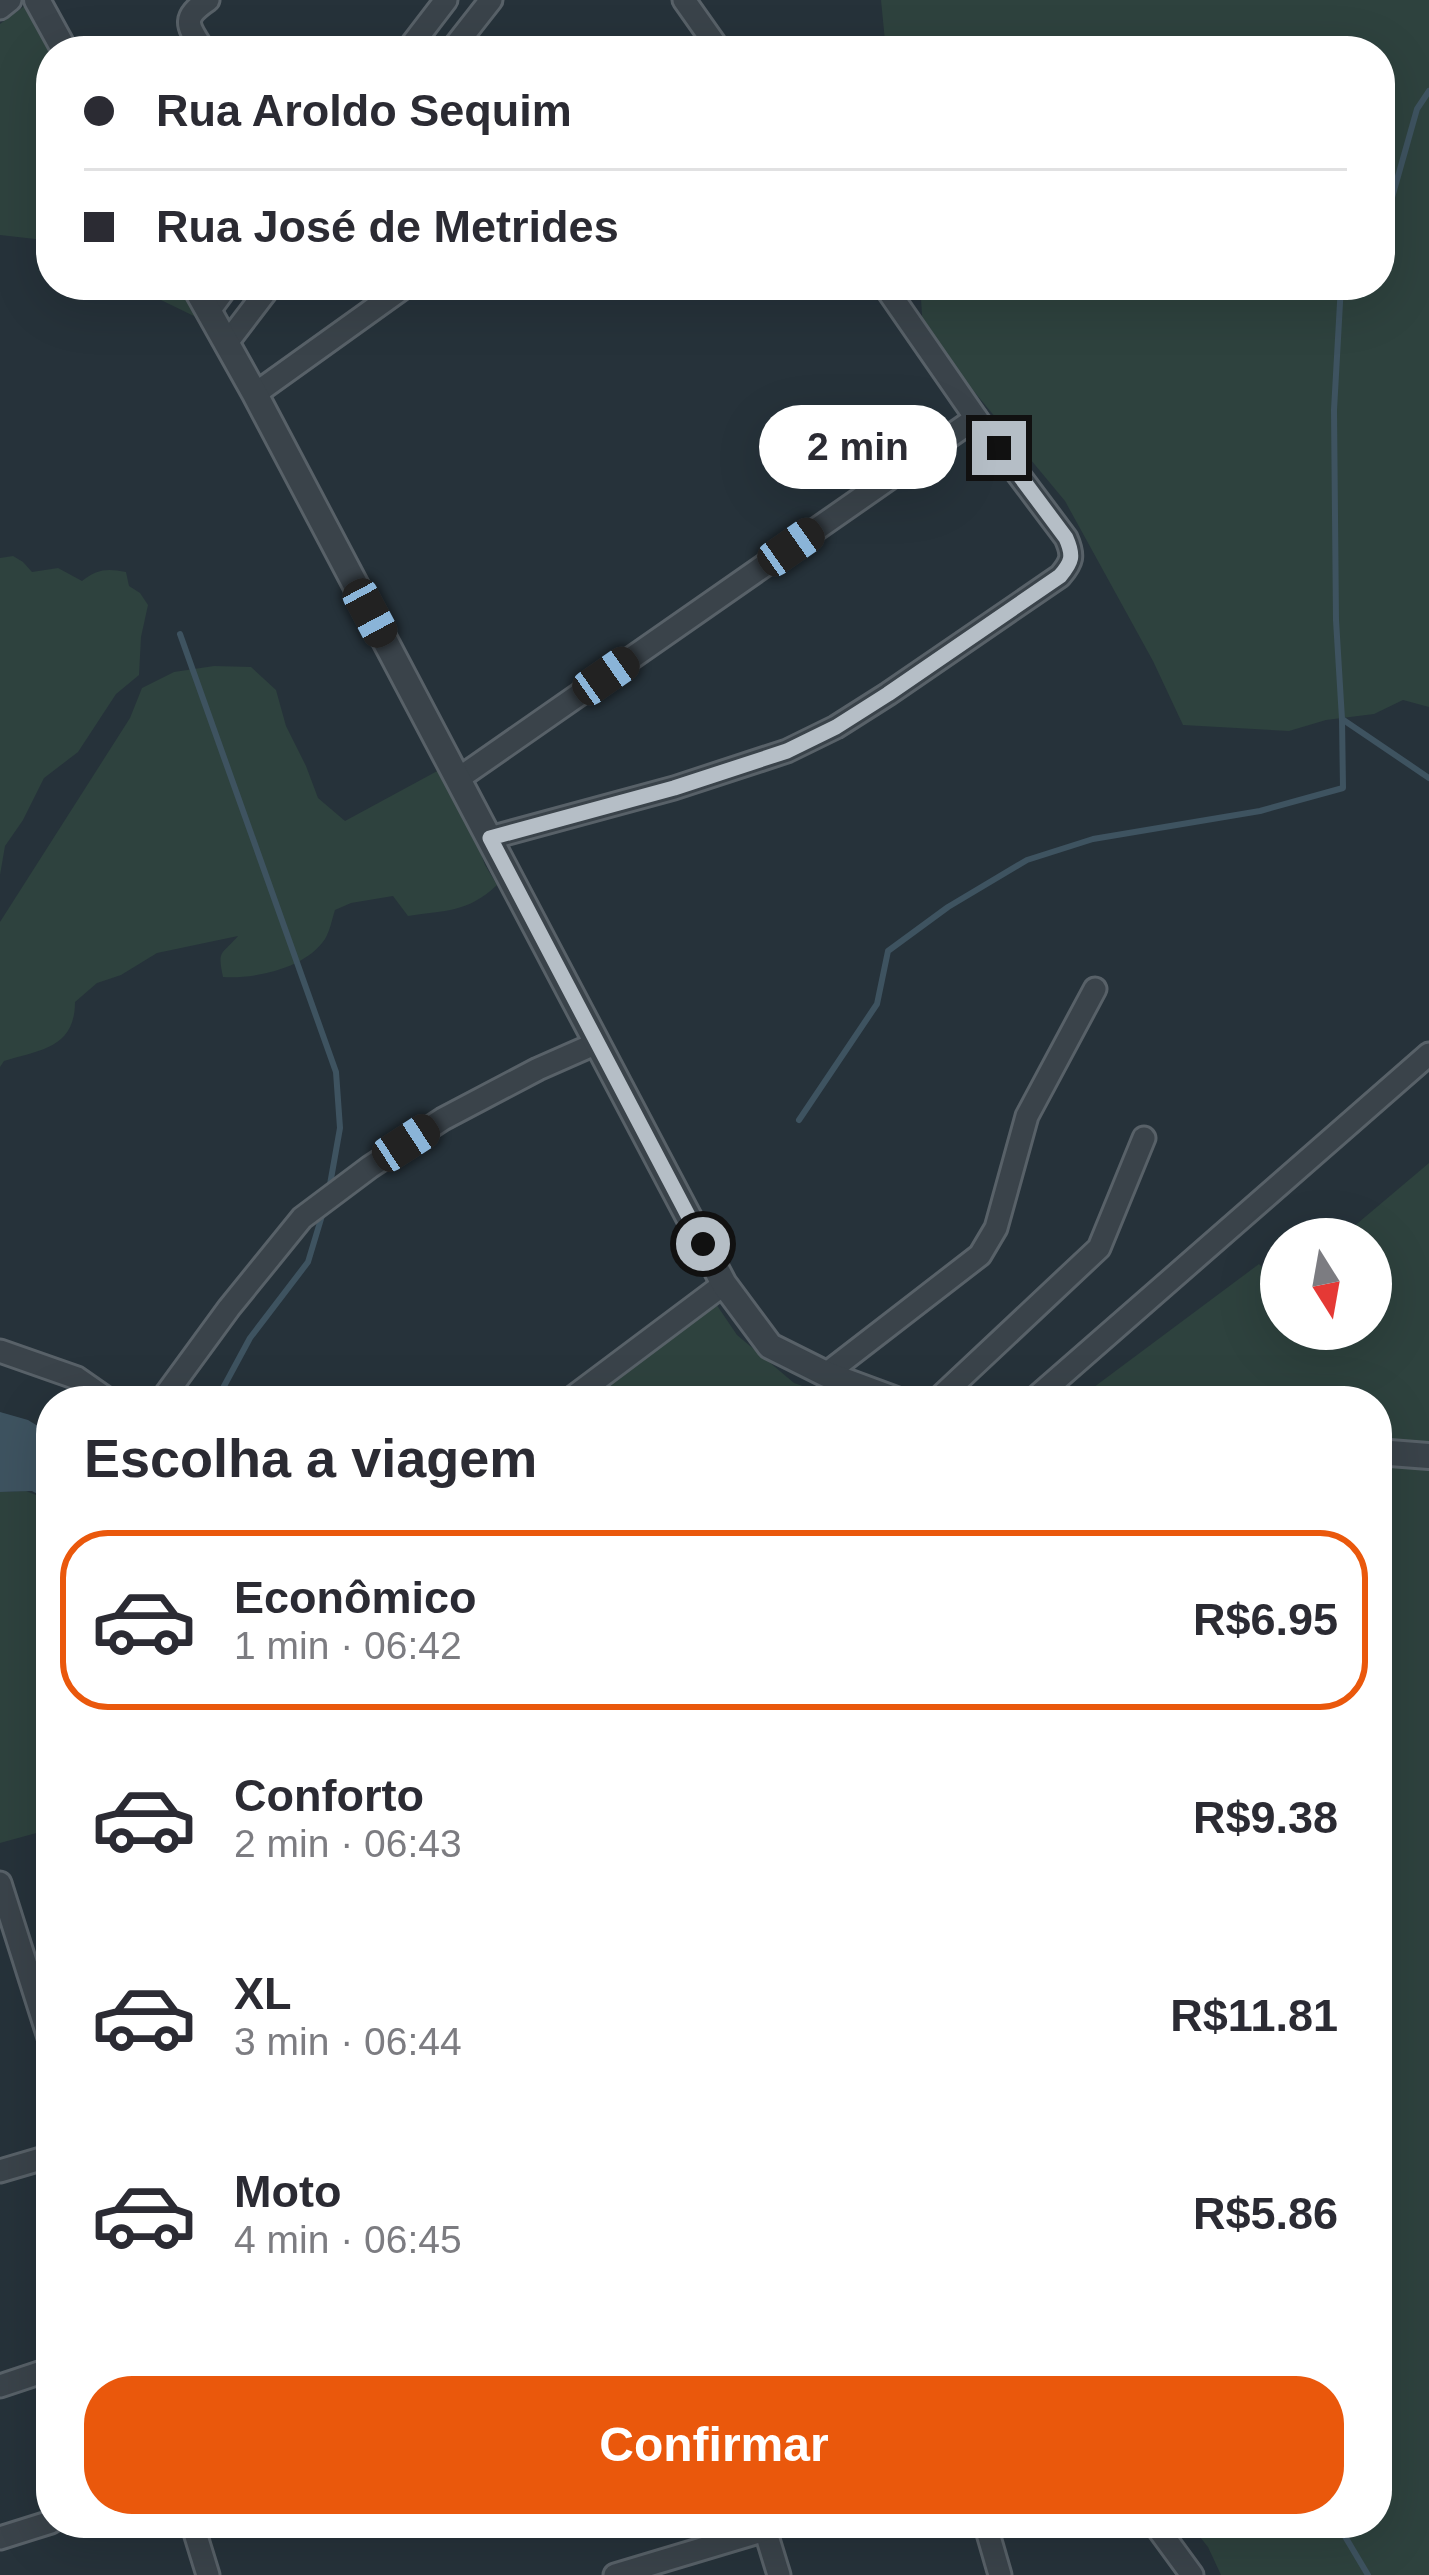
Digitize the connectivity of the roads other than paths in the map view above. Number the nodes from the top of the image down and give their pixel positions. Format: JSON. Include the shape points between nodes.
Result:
{"nodes":[{"id":1,"x":10,"y":0,"type":"edge"},
{"id":2,"x":37,"y":0,"type":"edge"},
{"id":3,"x":208,"y":0,"type":"edge"},
{"id":4,"x":446,"y":0,"type":"edge"},
{"id":5,"x":490,"y":0,"type":"edge"},
{"id":6,"x":684,"y":0,"type":"edge"},
{"id":7,"x":0,"y":8,"type":"edge"},
{"id":8,"x":57,"y":36,"type":"edge"},
{"id":9,"x":194,"y":36,"type":"edge"},
{"id":10,"x":418,"y":36,"type":"edge"},
{"id":11,"x":462,"y":36,"type":"edge"},
{"id":12,"x":709,"y":36,"type":"edge"},
{"id":13,"x":202,"y":300,"type":"edge"},
{"id":14,"x":217,"y":300,"type":"edge"},
{"id":15,"x":260,"y":300,"type":"edge"},
{"id":16,"x":386,"y":300,"type":"edge"},
{"id":17,"x":894,"y":300,"type":"edge"},
{"id":18,"x":208,"y":312,"type":"junction"},
{"id":19,"x":226,"y":344,"type":"junction"},
{"id":20,"x":255,"y":394,"type":"junction"},
{"id":21,"x":976,"y":418,"type":"junction"},
{"id":22,"x":458,"y":779,"type":"junction"},
{"id":23,"x":490,"y":838,"type":"junction"},
{"id":24,"x":1095,"y":989,"type":"dead end"},
{"id":25,"x":597,"y":1043,"type":"junction"},
{"id":26,"x":1429,"y":1054,"type":"edge"},
{"id":27,"x":1144,"y":1138,"type":"dead end"},
{"id":28,"x":724,"y":1285,"type":"junction"},
{"id":29,"x":0,"y":1351,"type":"edge"},
{"id":30,"x":826,"y":1375,"type":"junction"},
{"id":31,"x":88,"y":1386,"type":"edge"},
{"id":32,"x":171,"y":1386,"type":"edge"},
{"id":33,"x":588,"y":1386,"type":"edge"},
{"id":34,"x":857,"y":1386,"type":"edge"},
{"id":35,"x":952,"y":1386,"type":"edge"},
{"id":36,"x":1049,"y":1386,"type":"edge"},
{"id":37,"x":1392,"y":1453,"type":"edge"},
{"id":38,"x":1429,"y":1456,"type":"edge"},
{"id":39,"x":0,"y":1883,"type":"edge"},
{"id":40,"x":36,"y":1997,"type":"edge"},
{"id":41,"x":36,"y":2160,"type":"edge"},
{"id":42,"x":0,"y":2171,"type":"edge"},
{"id":43,"x":36,"y":2373,"type":"edge"},
{"id":44,"x":0,"y":2386,"type":"edge"},
{"id":45,"x":36,"y":2526,"type":"edge"},
{"id":46,"x":0,"y":2537,"type":"edge"},
{"id":47,"x":197,"y":2538,"type":"edge"},
{"id":48,"x":728,"y":2538,"type":"edge"},
{"id":49,"x":768,"y":2538,"type":"edge"},
{"id":50,"x":989,"y":2538,"type":"edge"},
{"id":51,"x":1165,"y":2538,"type":"edge"},
{"id":52,"x":208,"y":2575,"type":"edge"},
{"id":53,"x":615,"y":2575,"type":"edge"},
{"id":54,"x":779,"y":2575,"type":"edge"},
{"id":55,"x":1000,"y":2575,"type":"edge"},
{"id":56,"x":1192,"y":2575,"type":"edge"}],
"edges":[{"from":1,"to":7,"type":"street"},
{"from":2,"to":8,"type":"street"},
{"from":3,"to":9,"type":"street","via":[[189,20]]},
{"from":4,"to":10,"type":"street"},
{"from":5,"to":11,"type":"street"},
{"from":6,"to":12,"type":"street"},
{"from":13,"to":18,"type":"street"},
{"from":14,"to":18,"type":"street"},
{"from":15,"to":19,"type":"street"},
{"from":16,"to":20,"type":"street"},
{"from":17,"to":21,"type":"street"},
{"from":18,"to":19,"type":"street"},
{"from":19,"to":20,"type":"street"},
{"from":20,"to":22,"type":"street"},
{"from":21,"to":22,"type":"street"},
{"from":21,"to":23,"type":"street","via":[[1066,538],[1071,563],[1060,576],[888,694],[787,751]]},
{"from":22,"to":23,"type":"street"},
{"from":23,"to":25,"type":"street"},
{"from":24,"to":30,"type":"street","via":[[1027,1116],[996,1228],[980,1255]]},
{"from":25,"to":28,"type":"street"},
{"from":25,"to":32,"type":"street","via":[[442,1119],[302,1218]]},
{"from":26,"to":36,"type":"street"},
{"from":27,"to":35,"type":"street","via":[[1099,1248]]},
{"from":28,"to":30,"type":"street","via":[[770,1346]]},
{"from":28,"to":33,"type":"street"},
{"from":29,"to":31,"type":"street"},
{"from":30,"to":34,"type":"street"},
{"from":37,"to":38,"type":"street"},
{"from":39,"to":40,"type":"street"},
{"from":41,"to":42,"type":"street"},
{"from":43,"to":44,"type":"street"},
{"from":45,"to":46,"type":"street"},
{"from":47,"to":52,"type":"street"},
{"from":48,"to":53,"type":"street"},
{"from":49,"to":54,"type":"street"},
{"from":50,"to":55,"type":"street"},
{"from":51,"to":56,"type":"street"}]}
